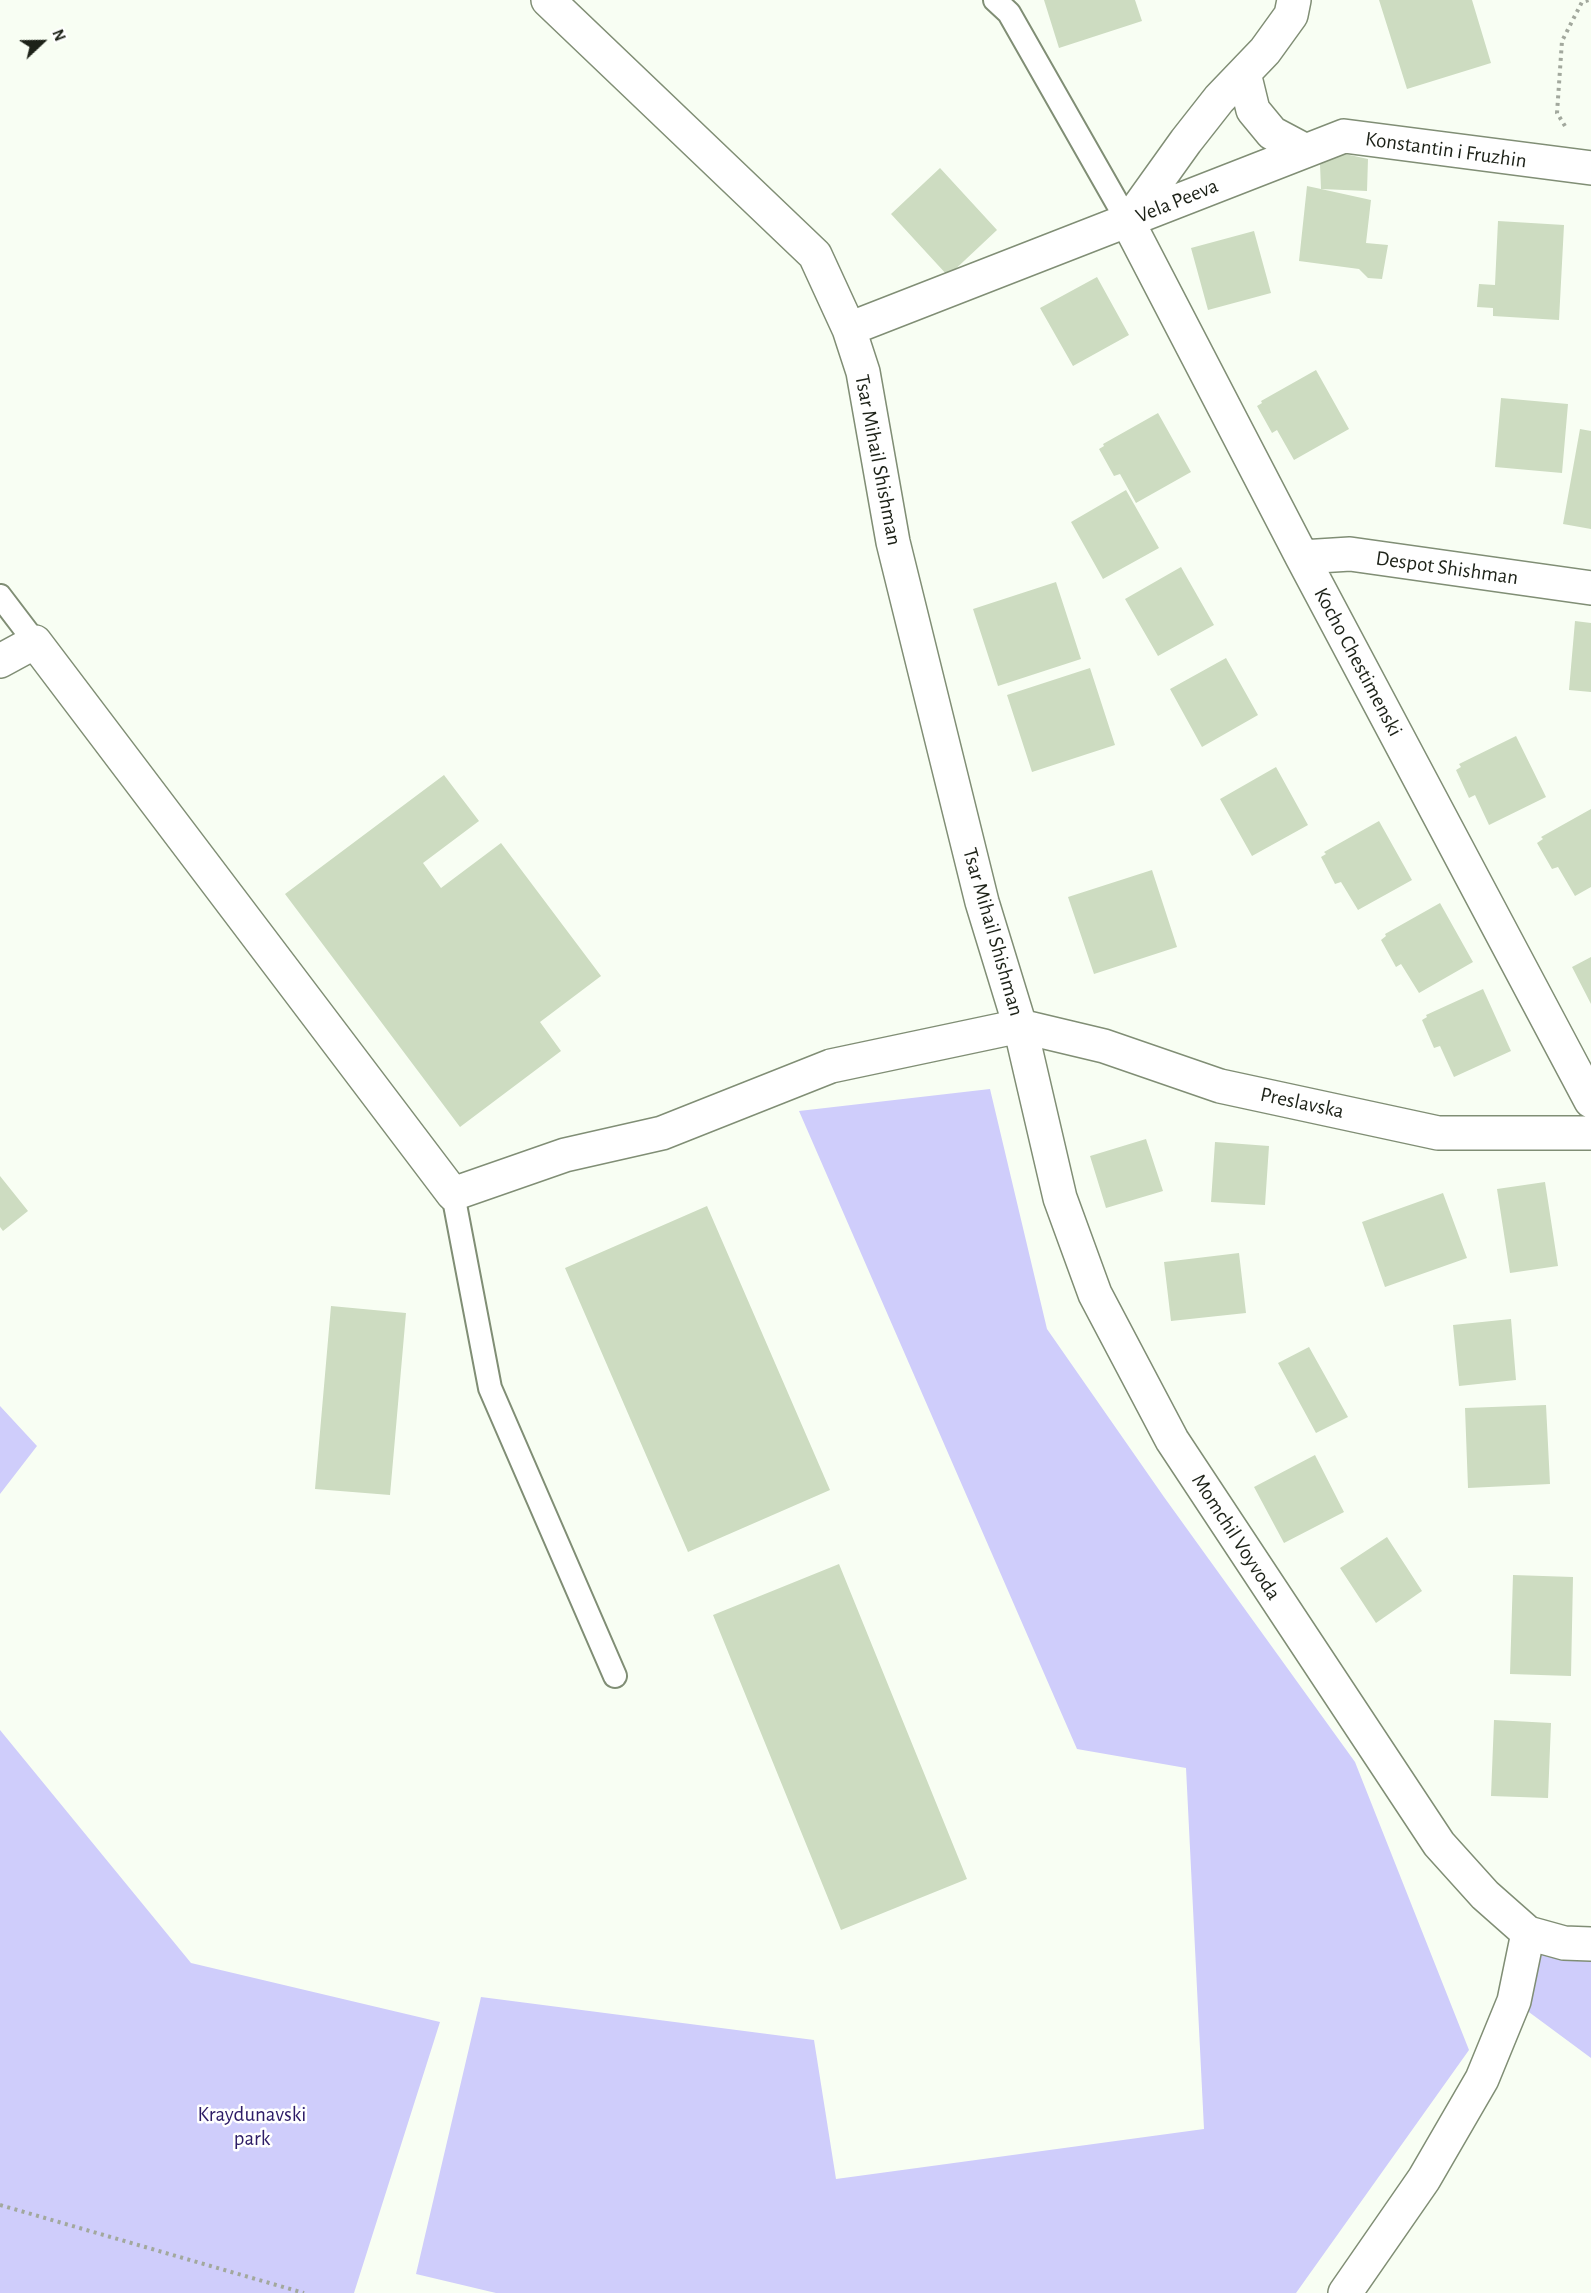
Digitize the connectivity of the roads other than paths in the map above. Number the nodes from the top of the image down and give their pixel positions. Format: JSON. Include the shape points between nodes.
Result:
{"nodes":[{"id":1,"x":548,"y":0,"type":"edge"},
{"id":2,"x":995,"y":0,"type":"edge"},
{"id":3,"x":1294,"y":0,"type":"edge"},
{"id":4,"x":1244,"y":73,"type":"junction"},
{"id":5,"x":1304,"y":150,"type":"junction"},
{"id":6,"x":1591,"y":168,"type":"edge"},
{"id":7,"x":1128,"y":222,"type":"junction"},
{"id":8,"x":849,"y":329,"type":"junction"},
{"id":9,"x":1302,"y":556,"type":"junction"},
{"id":10,"x":1591,"y":588,"type":"edge"},
{"id":11,"x":0,"y":596,"type":"edge"},
{"id":12,"x":35,"y":642,"type":"junction"},
{"id":13,"x":0,"y":661,"type":"edge"},
{"id":14,"x":1020,"y":1026,"type":"junction"},
{"id":15,"x":1591,"y":1101,"type":"edge"},
{"id":16,"x":1591,"y":1132,"type":"edge"},
{"id":17,"x":453,"y":1194,"type":"junction"},
{"id":18,"x":615,"y":1676,"type":"dead end"},
{"id":19,"x":1528,"y":1933,"type":"junction"},
{"id":20,"x":1591,"y":1944,"type":"edge"},
{"id":21,"x":1345,"y":2293,"type":"edge"}],
"edges":[{"from":1,"to":8,"type":"street","name":"Tsar Mihail Shishman","via":[[815,255]]},
{"from":2,"to":7,"type":"lane","name":"Vela Peeva","via":[[1009,14]]},
{"from":3,"to":4,"type":"street","via":[[1291,15]]},
{"from":4,"to":5,"type":"street","via":[[1253,110],[1272,133]]},
{"from":4,"to":7,"type":"street","via":[[1186,141]]},
{"from":5,"to":6,"type":"street","name":"Konstantin i Fruzhin","via":[[1344,136]]},
{"from":5,"to":7,"type":"street","name":"Vela Peeva"},
{"from":7,"to":8,"type":"street"},
{"from":7,"to":9,"type":"street","name":"Kocho Chestimenski"},
{"from":8,"to":14,"type":"street","name":"Tsar Mihail Shishman","via":[[863,372],[893,542],[931,697],[982,902]]},
{"from":9,"to":10,"type":"street","name":"Despot Shishman","via":[[1350,554]]},
{"from":9,"to":15,"type":"street","name":"Kocho Chestimenski"},
{"from":11,"to":12,"type":"lane"},
{"from":12,"to":13,"type":"street"},
{"from":12,"to":17,"type":"street"},
{"from":14,"to":16,"type":"street","name":"Preslavska","via":[[1104,1046],[1220,1086],[1438,1133]]},
{"from":14,"to":17,"type":"street","via":[[831,1066],[662,1133],[565,1155]]},
{"from":14,"to":19,"type":"street","name":"Momchil Voyvoda","via":[[1060,1198],[1095,1294],[1172,1440],[1438,1844],[1485,1895]]},
{"from":17,"to":18,"type":"lane","via":[[490,1388]]},
{"from":19,"to":20,"type":"street","name":"Momchil Voyvoda","via":[[1564,1943]]},
{"from":19,"to":21,"type":"street","via":[[1514,2001],[1482,2079],[1424,2179]]}]}
